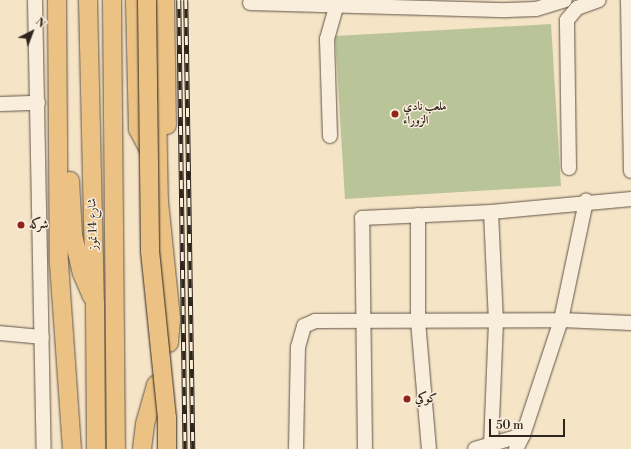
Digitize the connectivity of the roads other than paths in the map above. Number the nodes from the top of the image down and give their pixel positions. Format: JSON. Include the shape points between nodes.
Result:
{"nodes":[{"id":1,"x":66,"y":0,"type":"edge"},
{"id":2,"x":88,"y":0,"type":"edge"},
{"id":3,"x":112,"y":0,"type":"edge"},
{"id":4,"x":135,"y":0,"type":"edge"},
{"id":5,"x":147,"y":0,"type":"edge"},
{"id":6,"x":154,"y":0,"type":"edge"},
{"id":7,"x":165,"y":0,"type":"edge"},
{"id":8,"x":565,"y":0,"type":"edge"},
{"id":9,"x":599,"y":0,"type":"edge"},
{"id":10,"x":628,"y":0,"type":"edge"},
{"id":11,"x":46,"y":3,"type":"edge"},
{"id":12,"x":250,"y":3,"type":"dead end"},
{"id":13,"x":337,"y":3,"type":"edge"},
{"id":14,"x":630,"y":102,"type":"edge"},
{"id":15,"x":38,"y":103,"type":"junction"},
{"id":16,"x":0,"y":104,"type":"edge"},
{"id":17,"x":330,"y":136,"type":"dead end"},
{"id":18,"x":148,"y":148,"type":"junction"},
{"id":19,"x":569,"y":168,"type":"dead end"},
{"id":20,"x":631,"y":171,"type":"edge"},
{"id":21,"x":631,"y":199,"type":"edge"},
{"id":22,"x":586,"y":201,"type":"junction"},
{"id":23,"x":491,"y":212,"type":"junction"},
{"id":24,"x":418,"y":215,"type":"junction"},
{"id":25,"x":168,"y":293,"type":"junction"},
{"id":26,"x":95,"y":303,"type":"junction"},
{"id":27,"x":362,"y":320,"type":"junction"},
{"id":28,"x":561,"y":320,"type":"junction"},
{"id":29,"x":418,"y":321,"type":"junction"},
{"id":30,"x":496,"y":321,"type":"junction"},
{"id":31,"x":631,"y":323,"type":"edge"},
{"id":32,"x":0,"y":333,"type":"edge"},
{"id":33,"x":42,"y":337,"type":"junction"},
{"id":34,"x":169,"y":343,"type":"dead end"},
{"id":35,"x":156,"y":385,"type":"dead end"},
{"id":36,"x":523,"y":435,"type":"junction"},
{"id":37,"x":491,"y":443,"type":"junction"},
{"id":38,"x":44,"y":449,"type":"edge"},
{"id":39,"x":72,"y":449,"type":"edge"},
{"id":40,"x":96,"y":449,"type":"edge"},
{"id":41,"x":116,"y":449,"type":"edge"},
{"id":42,"x":142,"y":449,"type":"edge"},
{"id":43,"x":167,"y":449,"type":"edge"},
{"id":44,"x":296,"y":449,"type":"edge"},
{"id":45,"x":365,"y":449,"type":"edge"},
{"id":46,"x":429,"y":449,"type":"edge"},
{"id":47,"x":475,"y":449,"type":"edge"},
{"id":48,"x":516,"y":449,"type":"edge"}],
"edges":[{"from":1,"to":26,"type":"main road","via":[[73,235],[79,264]]},
{"from":2,"to":26,"type":"main road","name":"شارع 14 تموز"},
{"from":3,"to":41,"type":"main road","name":"شارع 14 تموز"},
{"from":4,"to":18,"type":"main road","via":[[138,129]]},
{"from":5,"to":18,"type":"main road","bridge":true},
{"from":6,"to":25,"type":"main road","via":[[159,202]]},
{"from":7,"to":25,"type":"main road","via":[[171,255]]},
{"from":8,"to":13,"type":"street","via":[[550,6],[520,10]]},
{"from":9,"to":19,"type":"street","via":[[577,8],[567,20]]},
{"from":10,"to":14,"type":"street"},
{"from":11,"to":15,"type":"street"},
{"from":11,"to":39,"type":"main road","via":[[50,130],[53,144],[59,151],[59,263]]},
{"from":12,"to":13,"type":"street"},
{"from":13,"to":17,"type":"street","via":[[327,39]]},
{"from":14,"to":20,"type":"street"},
{"from":15,"to":16,"type":"street"},
{"from":15,"to":33,"type":"street"},
{"from":18,"to":43,"type":"main road","bridge":true,"via":[[150,250],[167,418]]},
{"from":21,"to":22,"type":"street"},
{"from":22,"to":23,"type":"street"},
{"from":22,"to":28,"type":"street"},
{"from":23,"to":24,"type":"street"},
{"from":23,"to":30,"type":"street"},
{"from":24,"to":27,"type":"street","via":[[362,218]]},
{"from":24,"to":29,"type":"street"},
{"from":25,"to":34,"type":"main road","via":[[171,325]]},
{"from":26,"to":40,"type":"main road","name":"شارع 14 تموز"},
{"from":27,"to":29,"type":"street"},
{"from":27,"to":44,"type":"street","via":[[315,321],[304,326],[298,347]]},
{"from":27,"to":45,"type":"street"},
{"from":28,"to":30,"type":"street"},
{"from":28,"to":31,"type":"street"},
{"from":28,"to":36,"type":"street"},
{"from":29,"to":30,"type":"street"},
{"from":29,"to":46,"type":"street"},
{"from":30,"to":37,"type":"street"},
{"from":32,"to":33,"type":"street"},
{"from":33,"to":38,"type":"street"},
{"from":35,"to":42,"type":"main road","via":[[145,424]]},
{"from":36,"to":37,"type":"street"},
{"from":36,"to":48,"type":"street"},
{"from":37,"to":47,"type":"street"}]}
